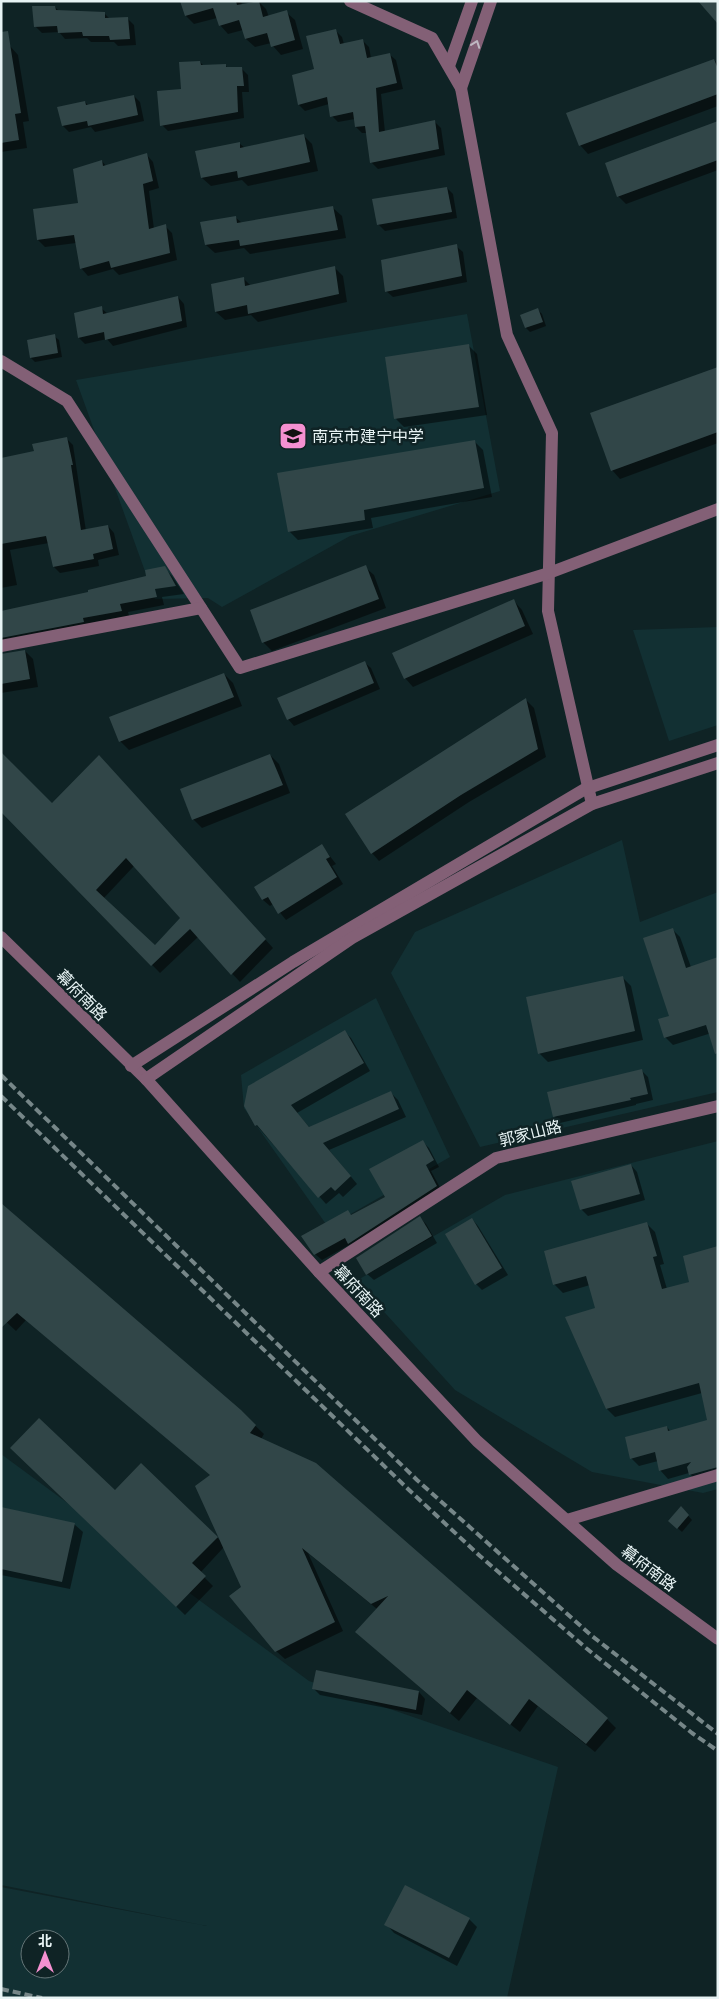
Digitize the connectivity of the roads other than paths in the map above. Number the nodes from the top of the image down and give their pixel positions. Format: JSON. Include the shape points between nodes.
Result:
{"nodes":[{"id":1,"x":350,"y":1,"type":"edge"},
{"id":2,"x":472,"y":1,"type":"edge"},
{"id":3,"x":491,"y":1,"type":"edge"},
{"id":4,"x":448,"y":66,"type":"junction"},
{"id":5,"x":460,"y":88,"type":"junction"},
{"id":6,"x":1,"y":361,"type":"edge"},
{"id":7,"x":718,"y":509,"type":"edge"},
{"id":8,"x":549,"y":573,"type":"junction"},
{"id":9,"x":202,"y":608,"type":"junction"},
{"id":10,"x":1,"y":646,"type":"edge"},
{"id":11,"x":718,"y":745,"type":"edge"},
{"id":12,"x":718,"y":763,"type":"edge"},
{"id":13,"x":592,"y":804,"type":"junction"},
{"id":14,"x":1,"y":937,"type":"edge"},
{"id":15,"x":131,"y":1066,"type":"junction"},
{"id":16,"x":146,"y":1079,"type":"junction"},
{"id":17,"x":718,"y":1106,"type":"edge"},
{"id":18,"x":319,"y":1272,"type":"junction"},
{"id":19,"x":718,"y":1475,"type":"edge"},
{"id":20,"x":567,"y":1520,"type":"junction"},
{"id":21,"x":718,"y":1639,"type":"edge"}],
"edges":[{"from":1,"to":4,"type":"street","via":[[432,38]]},
{"from":2,"to":4,"type":"street"},
{"from":5,"to":3,"type":"street","one_way":true},
{"from":4,"to":5,"type":"street"},
{"from":5,"to":8,"type":"street","via":[[506,336],[552,433]]},
{"from":6,"to":9,"type":"street","via":[[67,401]]},
{"from":7,"to":8,"type":"street"},
{"from":8,"to":9,"type":"street","via":[[240,668]]},
{"from":8,"to":13,"type":"street","via":[[548,611]]},
{"from":9,"to":10,"type":"street"},
{"from":11,"to":15,"type":"street","via":[[585,789],[293,962]]},
{"from":12,"to":13,"type":"street"},
{"from":13,"to":16,"type":"street","via":[[352,938]]},
{"from":14,"to":15,"type":"street","name":"幕府南路"},
{"from":15,"to":16,"type":"street","name":"幕府南路"},
{"from":16,"to":18,"type":"street","name":"幕府南路"},
{"from":17,"to":18,"type":"street","name":"郭家山路","via":[[496,1158]]},
{"from":18,"to":20,"type":"street","name":"幕府南路","via":[[477,1440]]},
{"from":19,"to":20,"type":"street"},
{"from":20,"to":21,"type":"street","name":"幕府南路","via":[[617,1565]]}]}
